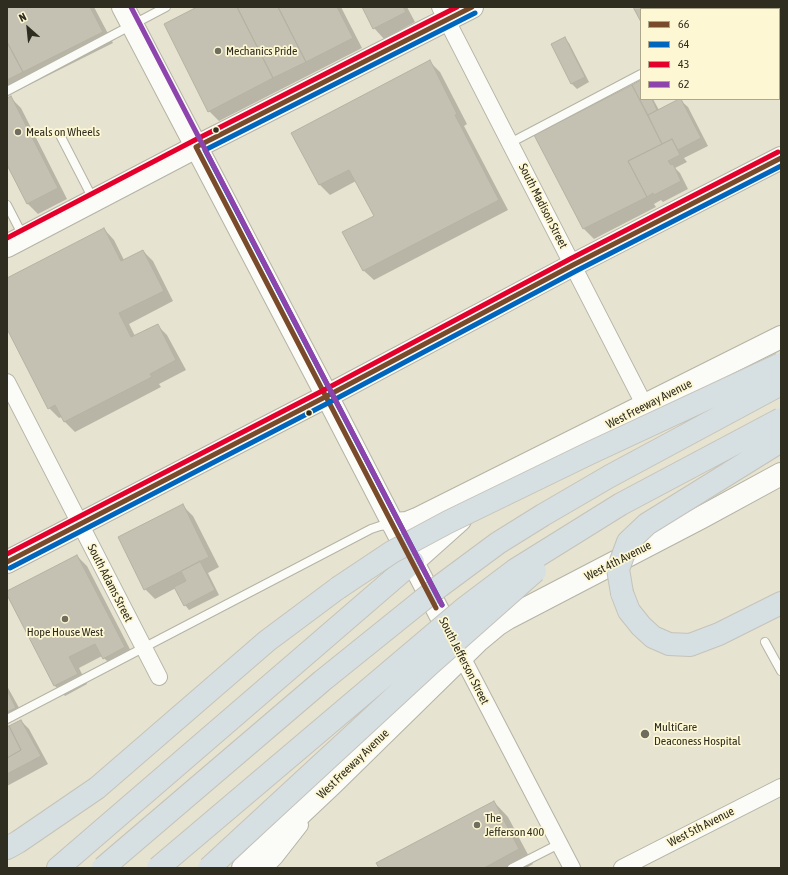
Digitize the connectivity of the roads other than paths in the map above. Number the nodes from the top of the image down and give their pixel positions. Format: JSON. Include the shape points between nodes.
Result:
{"nodes":[{"id":1,"x":166,"y":7,"type":"edge"},
{"id":2,"x":472,"y":7,"type":"edge"},
{"id":3,"x":443,"y":14,"type":"edge"},
{"id":4,"x":127,"y":16,"type":"edge"},
{"id":5,"x":640,"y":75,"type":"edge"},
{"id":6,"x":7,"y":91,"type":"edge"},
{"id":7,"x":60,"y":135,"type":"dead end"},
{"id":8,"x":510,"y":143,"type":"junction"},
{"id":9,"x":196,"y":147,"type":"junction"},
{"id":10,"x":781,"y":158,"type":"edge"},
{"id":11,"x":93,"y":200,"type":"junction"},
{"id":12,"x":7,"y":205,"type":"edge"},
{"id":13,"x":15,"y":241,"type":"edge"},
{"id":14,"x":573,"y":265,"type":"junction"},
{"id":15,"x":781,"y":337,"type":"edge"},
{"id":16,"x":781,"y":364,"type":"edge"},
{"id":17,"x":7,"y":382,"type":"edge"},
{"id":18,"x":781,"y":384,"type":"edge"},
{"id":19,"x":327,"y":396,"type":"junction"},
{"id":20,"x":12,"y":403,"type":"edge"},
{"id":21,"x":645,"y":406,"type":"junction"},
{"id":22,"x":781,"y":420,"type":"edge"},
{"id":23,"x":781,"y":441,"type":"edge"},
{"id":24,"x":517,"y":470,"type":"junction"},
{"id":25,"x":781,"y":474,"type":"edge"},
{"id":26,"x":621,"y":504,"type":"junction"},
{"id":27,"x":80,"y":524,"type":"junction"},
{"id":28,"x":393,"y":524,"type":"junction"},
{"id":29,"x":7,"y":562,"type":"edge"},
{"id":30,"x":413,"y":562,"type":"junction"},
{"id":31,"x":781,"y":603,"type":"edge"},
{"id":32,"x":766,"y":642,"type":"dead end"},
{"id":33,"x":144,"y":648,"type":"junction"},
{"id":34,"x":462,"y":657,"type":"junction"},
{"id":35,"x":781,"y":671,"type":"edge"},
{"id":36,"x":159,"y":677,"type":"dead end"},
{"id":37,"x":7,"y":719,"type":"edge"},
{"id":38,"x":333,"y":783,"type":"junction"},
{"id":39,"x":781,"y":787,"type":"edge"},
{"id":40,"x":559,"y":844,"type":"junction"},
{"id":41,"x":7,"y":848,"type":"edge"},
{"id":42,"x":58,"y":868,"type":"edge"},
{"id":43,"x":103,"y":868,"type":"edge"},
{"id":44,"x":158,"y":868,"type":"edge"},
{"id":45,"x":209,"y":868,"type":"edge"},
{"id":46,"x":243,"y":868,"type":"edge"},
{"id":47,"x":264,"y":868,"type":"edge"},
{"id":48,"x":512,"y":868,"type":"edge"},
{"id":49,"x":572,"y":868,"type":"edge"},
{"id":50,"x":622,"y":868,"type":"edge"}],
"edges":[{"from":1,"to":4,"type":"lane"},
{"from":2,"to":3,"type":"main road"},
{"from":3,"to":8,"type":"street","name":"South Madison Street"},
{"from":3,"to":9,"type":"main road"},
{"from":4,"to":6,"type":"lane"},
{"from":4,"to":9,"type":"main road","name":"South Jefferson Street"},
{"from":5,"to":8,"type":"lane"},
{"from":7,"to":11,"type":"lane"},
{"from":8,"to":14,"type":"street","name":"South Madison Street"},
{"from":9,"to":11,"type":"main road"},
{"from":9,"to":19,"type":"main road","name":"South Jefferson Street"},
{"from":10,"to":14,"type":"main road"},
{"from":11,"to":13,"type":"main road"},
{"from":12,"to":13,"type":"lane"},
{"from":14,"to":19,"type":"main road"},
{"from":14,"to":21,"type":"street","name":"South Madison Street"},
{"from":15,"to":21,"type":"main road","name":"West Freeway Avenue"},
{"from":16,"to":41,"type":"highway","bridge":true,"via":[[590,453],[392,552],[267,641],[97,788]]},
{"from":17,"to":20,"type":"street","name":"South Adams Street"},
{"from":18,"to":43,"type":"highway","bridge":true,"via":[[610,476],[498,543],[322,681]]},
{"from":19,"to":27,"type":"main road"},
{"from":19,"to":28,"type":"main road","name":"South Jefferson Street"},
{"from":20,"to":27,"type":"street","name":"South Adams Street"},
{"from":21,"to":24,"type":"main road","name":"West Freeway Avenue"},
{"from":22,"to":26,"type":"highway","bridge":true},
{"from":23,"to":31,"type":"highway","bridge":true,"via":[[647,524],[628,542],[618,569],[622,593],[629,611],[653,637],[669,644],[690,645],[719,634]]},
{"from":24,"to":28,"type":"main road","name":"West Freeway Avenue","via":[[412,521]]},
{"from":24,"to":30,"type":"main road","name":"West Freeway Avenue"},
{"from":25,"to":34,"type":"main road","name":"West 4th Avenue","via":[[508,618],[488,632]]},
{"from":26,"to":44,"type":"highway","bridge":true,"via":[[515,570],[466,607]]},
{"from":26,"to":45,"type":"highway","bridge":true,"via":[[554,554]]},
{"from":27,"to":29,"type":"main road"},
{"from":27,"to":33,"type":"street","name":"South Adams Street"},
{"from":28,"to":30,"type":"main road","name":"South Jefferson Street"},
{"from":28,"to":33,"type":"lane","via":[[371,529]]},
{"from":30,"to":34,"type":"main road","name":"South Jefferson Street"},
{"from":30,"to":42,"type":"highway"},
{"from":32,"to":35,"type":"lane"},
{"from":33,"to":36,"type":"street","name":"South Adams Street"},
{"from":33,"to":37,"type":"lane"},
{"from":34,"to":38,"type":"main road","name":"West Freeway Avenue"},
{"from":34,"to":40,"type":"street","name":"South Jefferson Street"},
{"from":38,"to":46,"type":"main road","name":"West Freeway Avenue"},
{"from":38,"to":47,"type":"street"},
{"from":39,"to":50,"type":"street","name":"West 5th Avenue"},
{"from":40,"to":48,"type":"lane"},
{"from":40,"to":49,"type":"street","name":"South Jefferson Street"}]}
